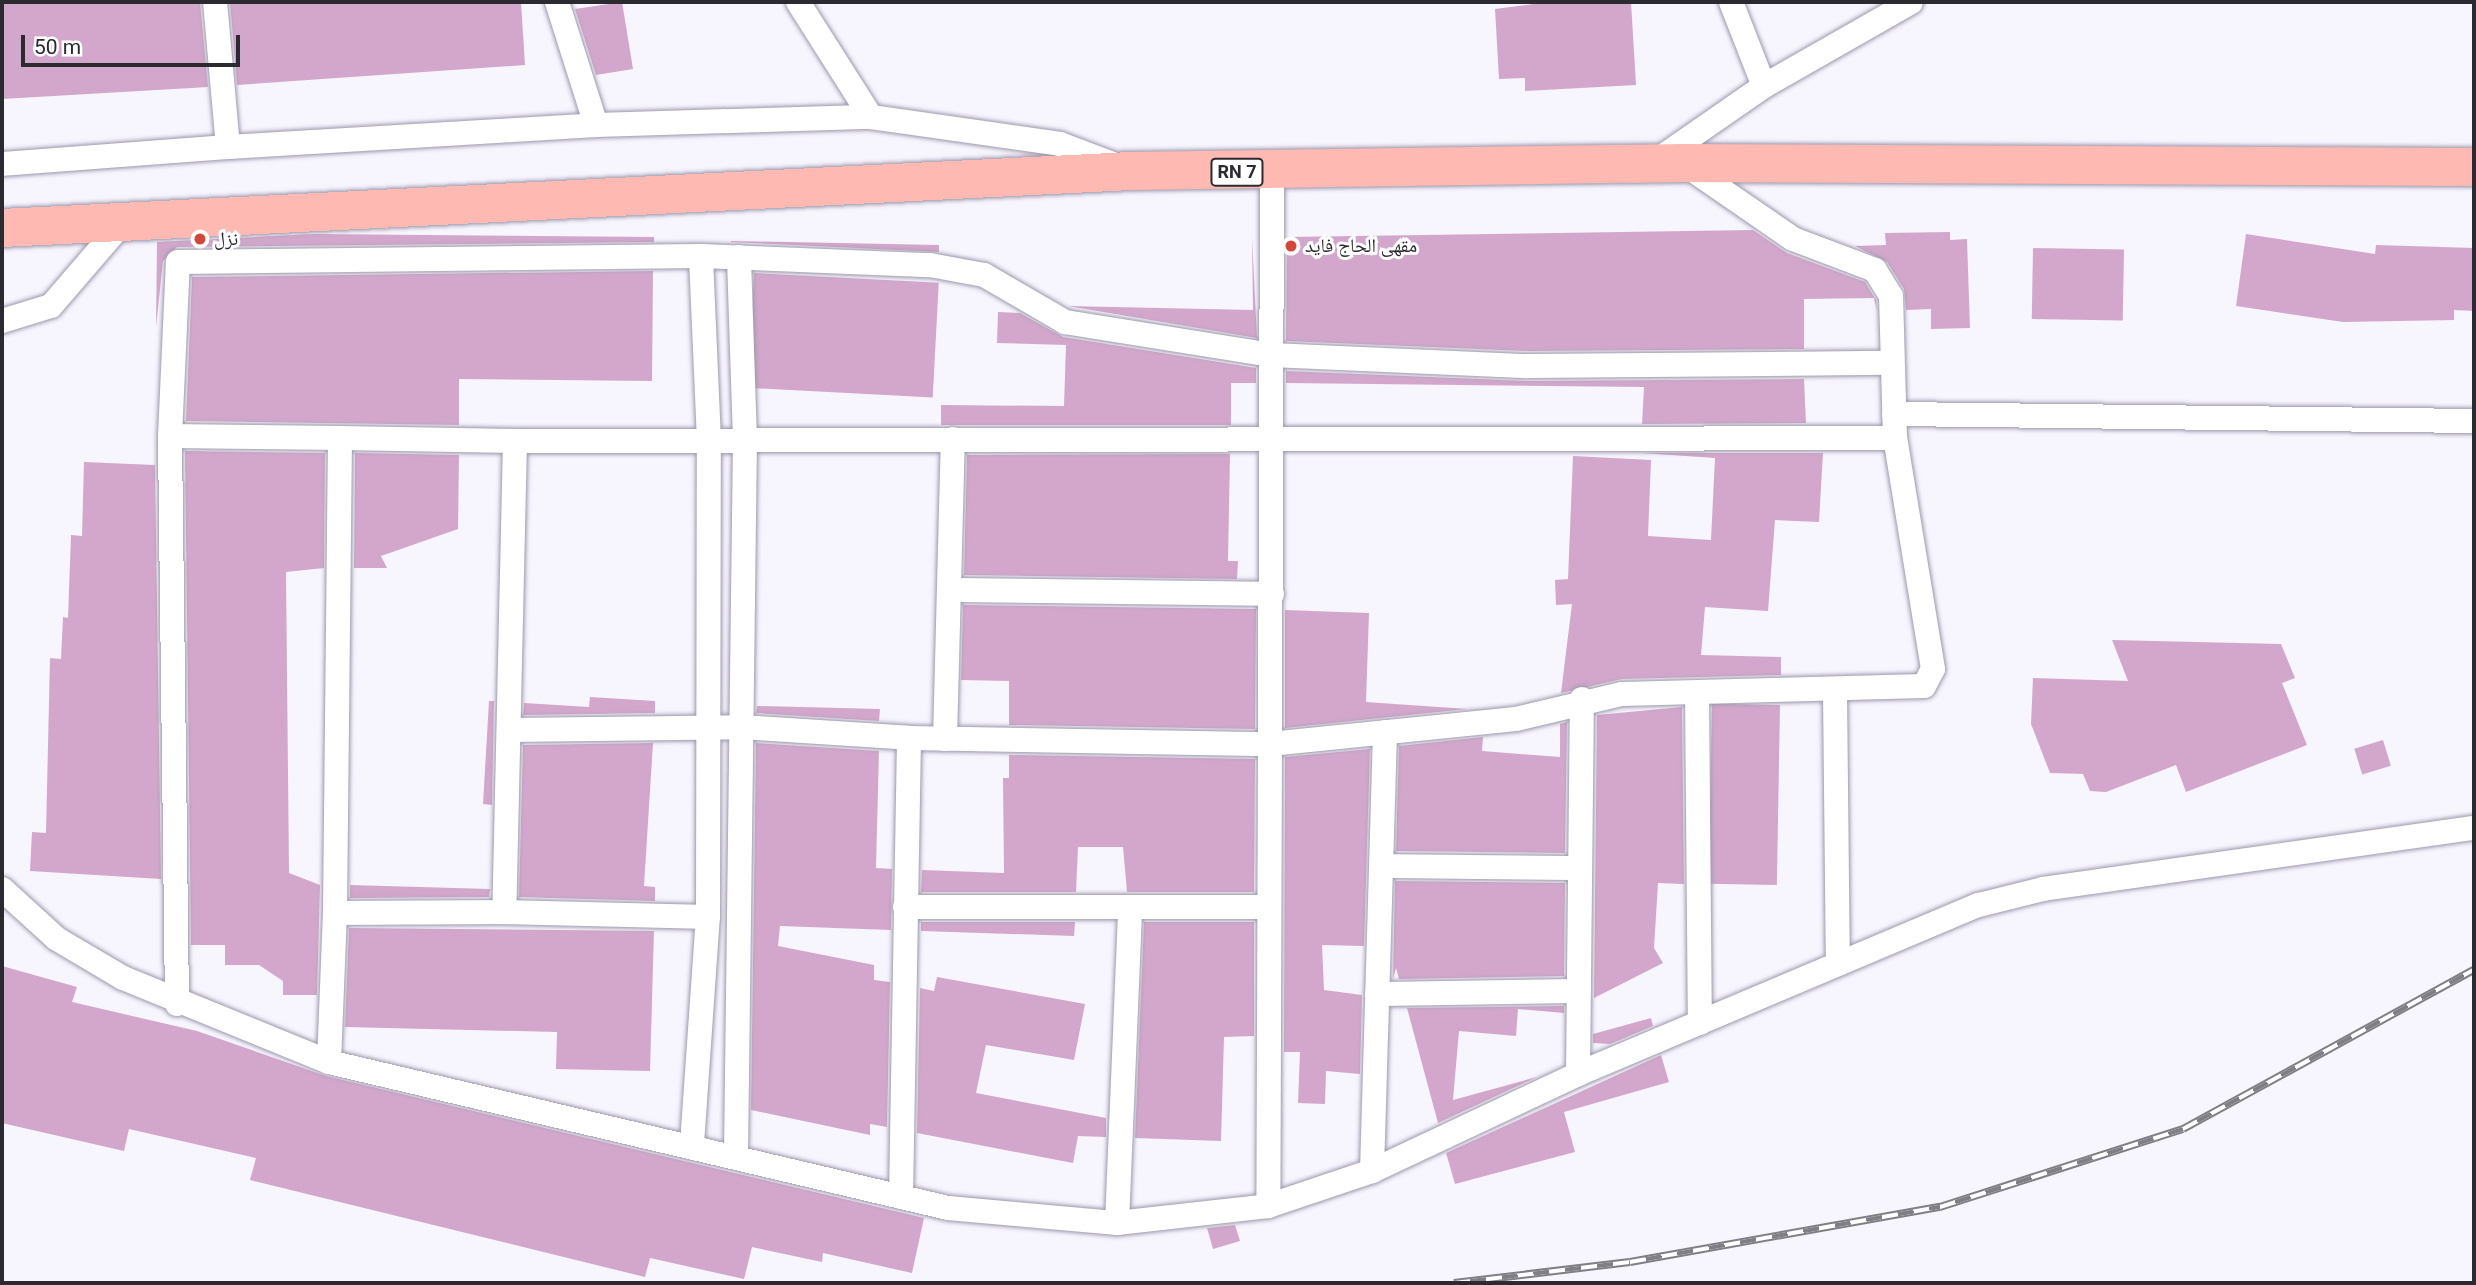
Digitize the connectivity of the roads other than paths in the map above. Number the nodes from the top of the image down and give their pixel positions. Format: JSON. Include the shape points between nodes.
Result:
{"nodes":[{"id":1,"x":215,"y":2,"type":"edge"},
{"id":2,"x":557,"y":2,"type":"edge"},
{"id":3,"x":798,"y":2,"type":"edge"},
{"id":4,"x":1731,"y":2,"type":"edge"},
{"id":5,"x":1910,"y":2,"type":"edge"},
{"id":6,"x":1764,"y":86,"type":"junction"},
{"id":7,"x":871,"y":117,"type":"junction"},
{"id":8,"x":596,"y":125,"type":"junction"},
{"id":9,"x":228,"y":147,"type":"junction"},
{"id":10,"x":1668,"y":163,"type":"junction"},
{"id":11,"x":2,"y":164,"type":"edge"},
{"id":12,"x":2474,"y":167,"type":"edge"},
{"id":13,"x":1131,"y":171,"type":"junction"},
{"id":14,"x":1272,"y":172,"type":"junction"},
{"id":15,"x":180,"y":215,"type":"junction"},
{"id":16,"x":124,"y":221,"type":"junction"},
{"id":17,"x":2,"y":228,"type":"edge"},
{"id":18,"x":701,"y":256,"type":"junction"},
{"id":19,"x":739,"y":257,"type":"junction"},
{"id":20,"x":178,"y":262,"type":"junction"},
{"id":21,"x":2,"y":321,"type":"edge"},
{"id":22,"x":1271,"y":355,"type":"junction"},
{"id":23,"x":1891,"y":363,"type":"junction"},
{"id":24,"x":2474,"y":421,"type":"edge"},
{"id":25,"x":1894,"y":426,"type":"junction"},
{"id":26,"x":170,"y":436,"type":"junction"},
{"id":27,"x":340,"y":438,"type":"junction"},
{"id":28,"x":953,"y":439,"type":"junction"},
{"id":29,"x":745,"y":440,"type":"junction"},
{"id":30,"x":515,"y":441,"type":"junction"},
{"id":31,"x":709,"y":442,"type":"junction"},
{"id":32,"x":1274,"y":444,"type":"junction"},
{"id":33,"x":950,"y":590,"type":"junction"},
{"id":34,"x":1272,"y":594,"type":"junction"},
{"id":35,"x":1835,"y":691,"type":"junction"},
{"id":36,"x":1697,"y":693,"type":"junction"},
{"id":37,"x":1582,"y":699,"type":"junction"},
{"id":38,"x":708,"y":727,"type":"junction"},
{"id":39,"x":741,"y":727,"type":"junction"},
{"id":40,"x":509,"y":730,"type":"junction"},
{"id":41,"x":1385,"y":732,"type":"junction"},
{"id":42,"x":909,"y":738,"type":"junction"},
{"id":43,"x":945,"y":738,"type":"junction"},
{"id":44,"x":1270,"y":744,"type":"junction"},
{"id":45,"x":2474,"y":828,"type":"edge"},
{"id":46,"x":1381,"y":866,"type":"junction"},
{"id":47,"x":1580,"y":868,"type":"junction"},
{"id":48,"x":2,"y":889,"type":"edge"},
{"id":49,"x":905,"y":906,"type":"junction"},
{"id":50,"x":1269,"y":907,"type":"junction"},
{"id":51,"x":1130,"y":908,"type":"junction"},
{"id":52,"x":335,"y":912,"type":"junction"},
{"id":53,"x":504,"y":912,"type":"junction"},
{"id":54,"x":708,"y":917,"type":"junction"},
{"id":55,"x":1838,"y":964,"type":"junction"},
{"id":56,"x":1579,"y":991,"type":"junction"},
{"id":57,"x":1377,"y":994,"type":"junction"},
{"id":58,"x":177,"y":1004,"type":"junction"},
{"id":59,"x":1700,"y":1023,"type":"junction"},
{"id":60,"x":329,"y":1062,"type":"junction"},
{"id":61,"x":1578,"y":1074,"type":"junction"},
{"id":62,"x":692,"y":1144,"type":"junction"},
{"id":63,"x":736,"y":1155,"type":"junction"},
{"id":64,"x":1372,"y":1171,"type":"junction"},
{"id":65,"x":901,"y":1197,"type":"junction"},
{"id":66,"x":1268,"y":1206,"type":"junction"},
{"id":67,"x":1117,"y":1223,"type":"junction"}],
"edges":[{"from":1,"to":9,"type":"street"},
{"from":2,"to":8,"type":"street"},
{"from":3,"to":7,"type":"street"},
{"from":4,"to":6,"type":"street"},
{"from":5,"to":6,"type":"street"},
{"from":6,"to":10,"type":"street"},
{"from":7,"to":8,"type":"street"},
{"from":7,"to":13,"type":"street","via":[[1060,144]]},
{"from":8,"to":9,"type":"street"},
{"from":9,"to":11,"type":"street"},
{"from":10,"to":12,"type":"main road","number":"RN 7"},
{"from":10,"to":14,"type":"main road","number":"RN 7"},
{"from":10,"to":23,"type":"street","via":[[1793,239],[1875,270],[1891,296]]},
{"from":13,"to":14,"type":"main road","number":"RN 7"},
{"from":13,"to":15,"type":"main road","number":"RN 7"},
{"from":14,"to":22,"type":"street"},
{"from":15,"to":16,"type":"main road","number":"RN 7"},
{"from":15,"to":20,"type":"street"},
{"from":16,"to":17,"type":"main road","number":"RN 7"},
{"from":16,"to":21,"type":"street","via":[[51,306]]},
{"from":18,"to":19,"type":"street"},
{"from":18,"to":20,"type":"street"},
{"from":18,"to":31,"type":"street"},
{"from":19,"to":22,"type":"street","via":[[949,267],[984,275],[1065,322]]},
{"from":19,"to":29,"type":"street"},
{"from":20,"to":26,"type":"street"},
{"from":22,"to":23,"type":"street","via":[[1528,366]]},
{"from":22,"to":32,"type":"street"},
{"from":23,"to":25,"type":"street"},
{"from":24,"to":25,"type":"street"},
{"from":25,"to":32,"type":"street"},
{"from":25,"to":35,"type":"street","via":[[1933,669],[1915,689]]},
{"from":26,"to":27,"type":"street"},
{"from":26,"to":58,"type":"street"},
{"from":27,"to":30,"type":"street"},
{"from":27,"to":52,"type":"street"},
{"from":28,"to":29,"type":"street"},
{"from":28,"to":32,"type":"street"},
{"from":28,"to":33,"type":"street"},
{"from":29,"to":31,"type":"street"},
{"from":29,"to":39,"type":"street"},
{"from":30,"to":31,"type":"street"},
{"from":30,"to":40,"type":"street"},
{"from":31,"to":38,"type":"street"},
{"from":32,"to":34,"type":"street"},
{"from":33,"to":34,"type":"street"},
{"from":33,"to":43,"type":"street"},
{"from":34,"to":44,"type":"street"},
{"from":35,"to":36,"type":"street"},
{"from":35,"to":55,"type":"street"},
{"from":36,"to":37,"type":"street"},
{"from":36,"to":59,"type":"street"},
{"from":37,"to":41,"type":"street","via":[[1516,719]]},
{"from":37,"to":47,"type":"street"},
{"from":38,"to":39,"type":"street"},
{"from":38,"to":40,"type":"street"},
{"from":38,"to":54,"type":"street"},
{"from":39,"to":42,"type":"street"},
{"from":39,"to":63,"type":"street"},
{"from":40,"to":53,"type":"street"},
{"from":41,"to":44,"type":"street"},
{"from":41,"to":46,"type":"street"},
{"from":42,"to":43,"type":"street"},
{"from":42,"to":49,"type":"street"},
{"from":43,"to":44,"type":"street"},
{"from":44,"to":50,"type":"street"},
{"from":45,"to":55,"type":"street","via":[[2043,889],[1979,905]]},
{"from":46,"to":47,"type":"street"},
{"from":46,"to":57,"type":"street"},
{"from":47,"to":56,"type":"street"},
{"from":48,"to":58,"type":"street","via":[[57,939]]},
{"from":49,"to":51,"type":"street"},
{"from":49,"to":65,"type":"street"},
{"from":50,"to":51,"type":"street"},
{"from":50,"to":66,"type":"street"},
{"from":51,"to":67,"type":"street"},
{"from":52,"to":53,"type":"street"},
{"from":52,"to":60,"type":"street"},
{"from":53,"to":54,"type":"street"},
{"from":54,"to":62,"type":"street"},
{"from":55,"to":59,"type":"street"},
{"from":56,"to":57,"type":"street"},
{"from":56,"to":61,"type":"street"},
{"from":57,"to":64,"type":"street"},
{"from":58,"to":60,"type":"street"},
{"from":59,"to":61,"type":"street"},
{"from":60,"to":62,"type":"street"},
{"from":61,"to":64,"type":"street"},
{"from":62,"to":63,"type":"street"},
{"from":63,"to":65,"type":"street"},
{"from":64,"to":66,"type":"street"},
{"from":65,"to":67,"type":"street","via":[[948,1208]]},
{"from":66,"to":67,"type":"street"}]}
